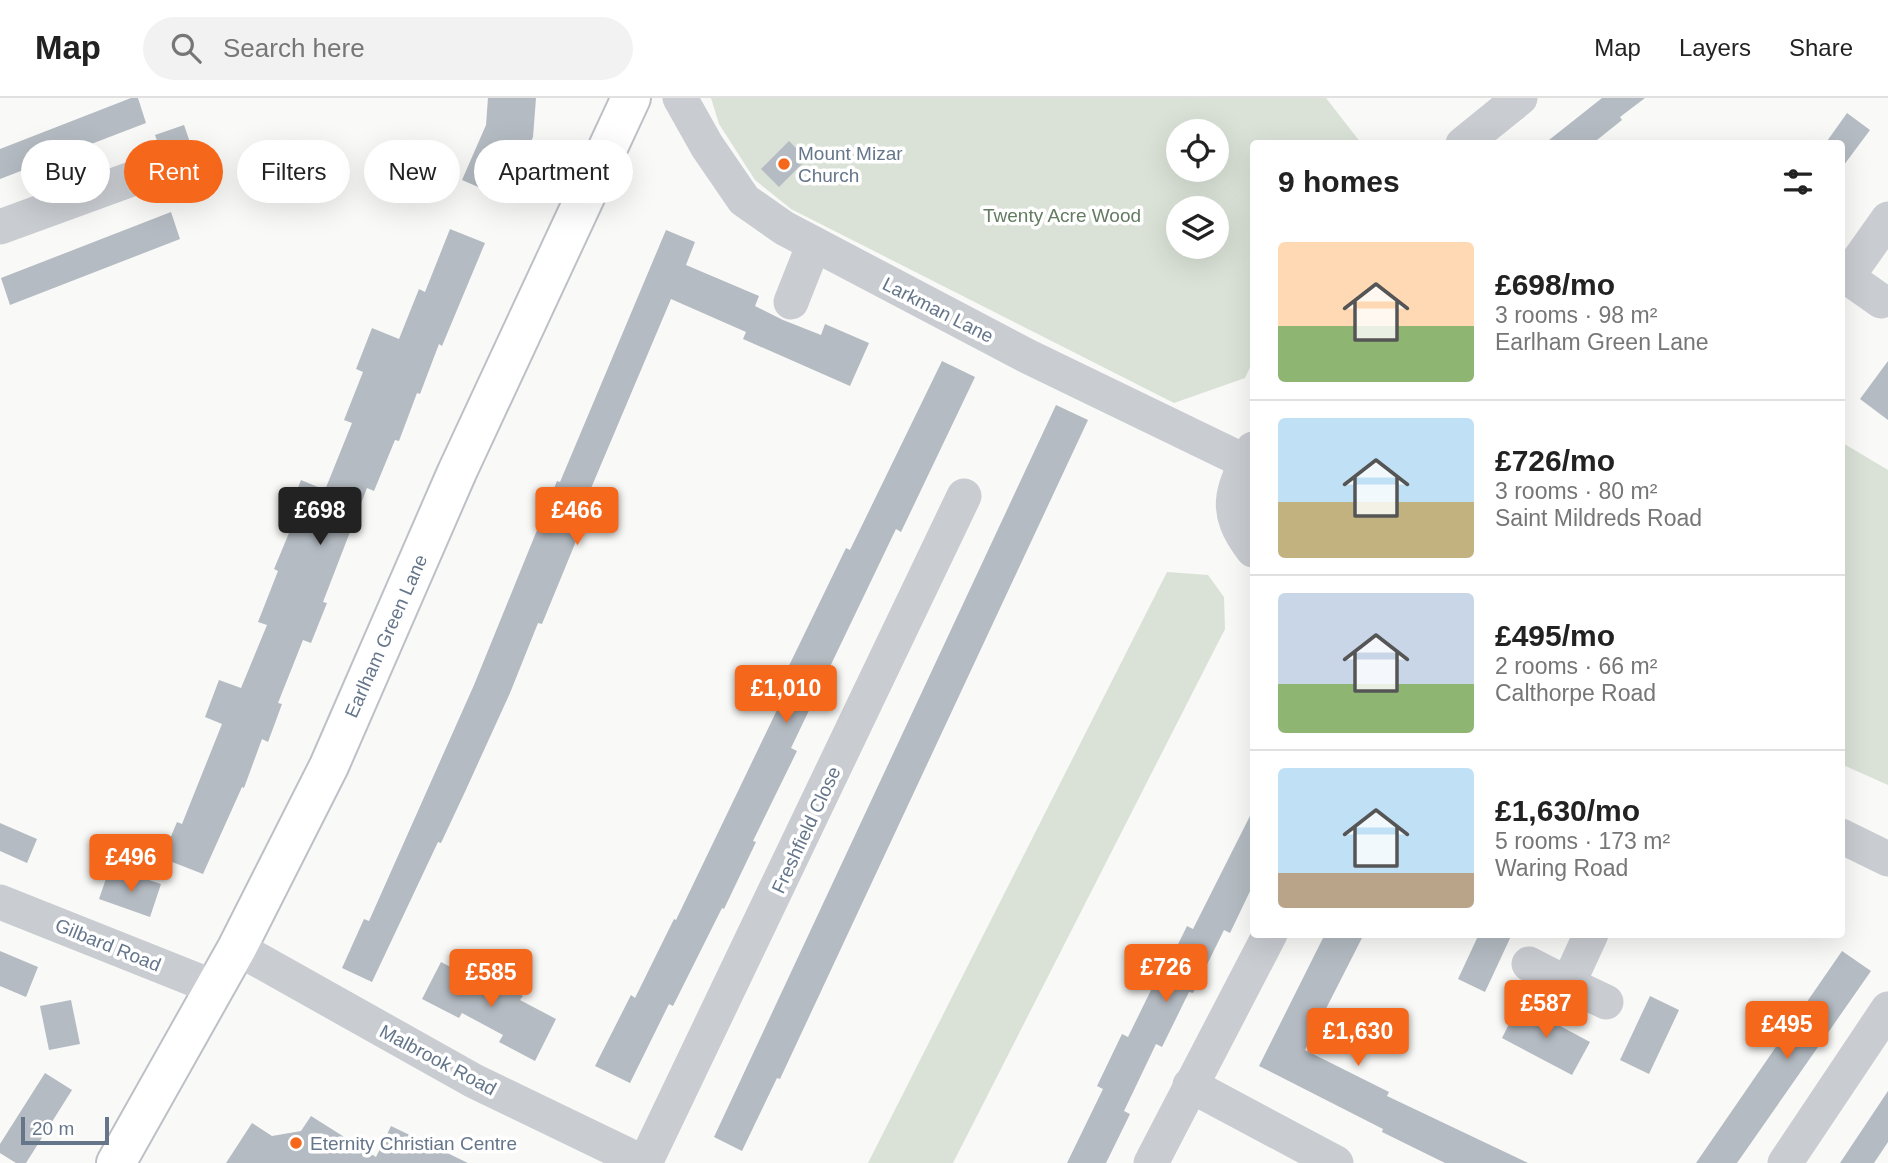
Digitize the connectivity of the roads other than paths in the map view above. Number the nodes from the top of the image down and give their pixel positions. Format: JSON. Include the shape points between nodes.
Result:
{"nodes":[{"id":1,"x":631,"y":98,"type":"edge"},
{"id":2,"x":680,"y":98,"type":"edge"},
{"id":3,"x":1520,"y":98,"type":"edge"},
{"id":4,"x":1468,"y":140,"type":"edge"},
{"id":5,"x":124,"y":182,"type":"edge"},
{"id":6,"x":1888,"y":219,"type":"edge"},
{"id":7,"x":0,"y":227,"type":"edge"},
{"id":8,"x":814,"y":244,"type":"junction"},
{"id":9,"x":1845,"y":274,"type":"edge"},
{"id":10,"x":1845,"y":276,"type":"edge"},
{"id":11,"x":1881,"y":301,"type":"dead end"},
{"id":12,"x":790,"y":302,"type":"dead end"},
{"id":13,"x":1250,"y":456,"type":"edge"},
{"id":14,"x":964,"y":496,"type":"dead end"},
{"id":15,"x":1250,"y":546,"type":"edge"},
{"id":16,"x":1845,"y":838,"type":"edge"},
{"id":17,"x":1888,"y":859,"type":"edge"},
{"id":18,"x":0,"y":902,"type":"edge"},
{"id":19,"x":1268,"y":938,"type":"edge"},
{"id":20,"x":1589,"y":938,"type":"edge"},
{"id":21,"x":237,"y":948,"type":"junction"},
{"id":22,"x":1529,"y":964,"type":"dead end"},
{"id":23,"x":1568,"y":984,"type":"junction"},
{"id":24,"x":216,"y":988,"type":"junction"},
{"id":25,"x":1606,"y":1002,"type":"dead end"},
{"id":26,"x":1888,"y":1009,"type":"edge"},
{"id":27,"x":1189,"y":1086,"type":"junction"},
{"id":28,"x":116,"y":1163,"type":"edge"},
{"id":29,"x":645,"y":1163,"type":"edge"},
{"id":30,"x":1151,"y":1163,"type":"edge"},
{"id":31,"x":1336,"y":1163,"type":"edge"},
{"id":32,"x":1785,"y":1163,"type":"edge"}],
"edges":[{"from":1,"to":21,"type":"street","name":"Earlham Green Lane","via":[[457,472],[329,766]]},
{"from":2,"to":8,"type":"street","name":"Larkman Lane","via":[[744,200]]},
{"from":3,"to":4,"type":"street"},
{"from":5,"to":7,"type":"street"},
{"from":6,"to":9,"type":"street"},
{"from":8,"to":12,"type":"street"},
{"from":8,"to":13,"type":"street","name":"Larkman Lane","via":[[1027,356]]},
{"from":10,"to":11,"type":"street"},
{"from":13,"to":15,"type":"street","via":[[1232,497],[1238,531]]},
{"from":14,"to":29,"type":"street","name":"Freshfield Close"},
{"from":16,"to":17,"type":"street"},
{"from":18,"to":24,"type":"street","name":"Gilbard Road"},
{"from":19,"to":27,"type":"street"},
{"from":20,"to":23,"type":"street"},
{"from":21,"to":24,"type":"street","name":"Earlham Green Lane"},
{"from":21,"to":29,"type":"street","name":"Malbrook Road","via":[[474,1081]]},
{"from":22,"to":23,"type":"street"},
{"from":23,"to":25,"type":"street"},
{"from":24,"to":28,"type":"street","name":"Earlham Green Lane"},
{"from":26,"to":32,"type":"street"},
{"from":27,"to":30,"type":"street"},
{"from":27,"to":31,"type":"street"}]}
